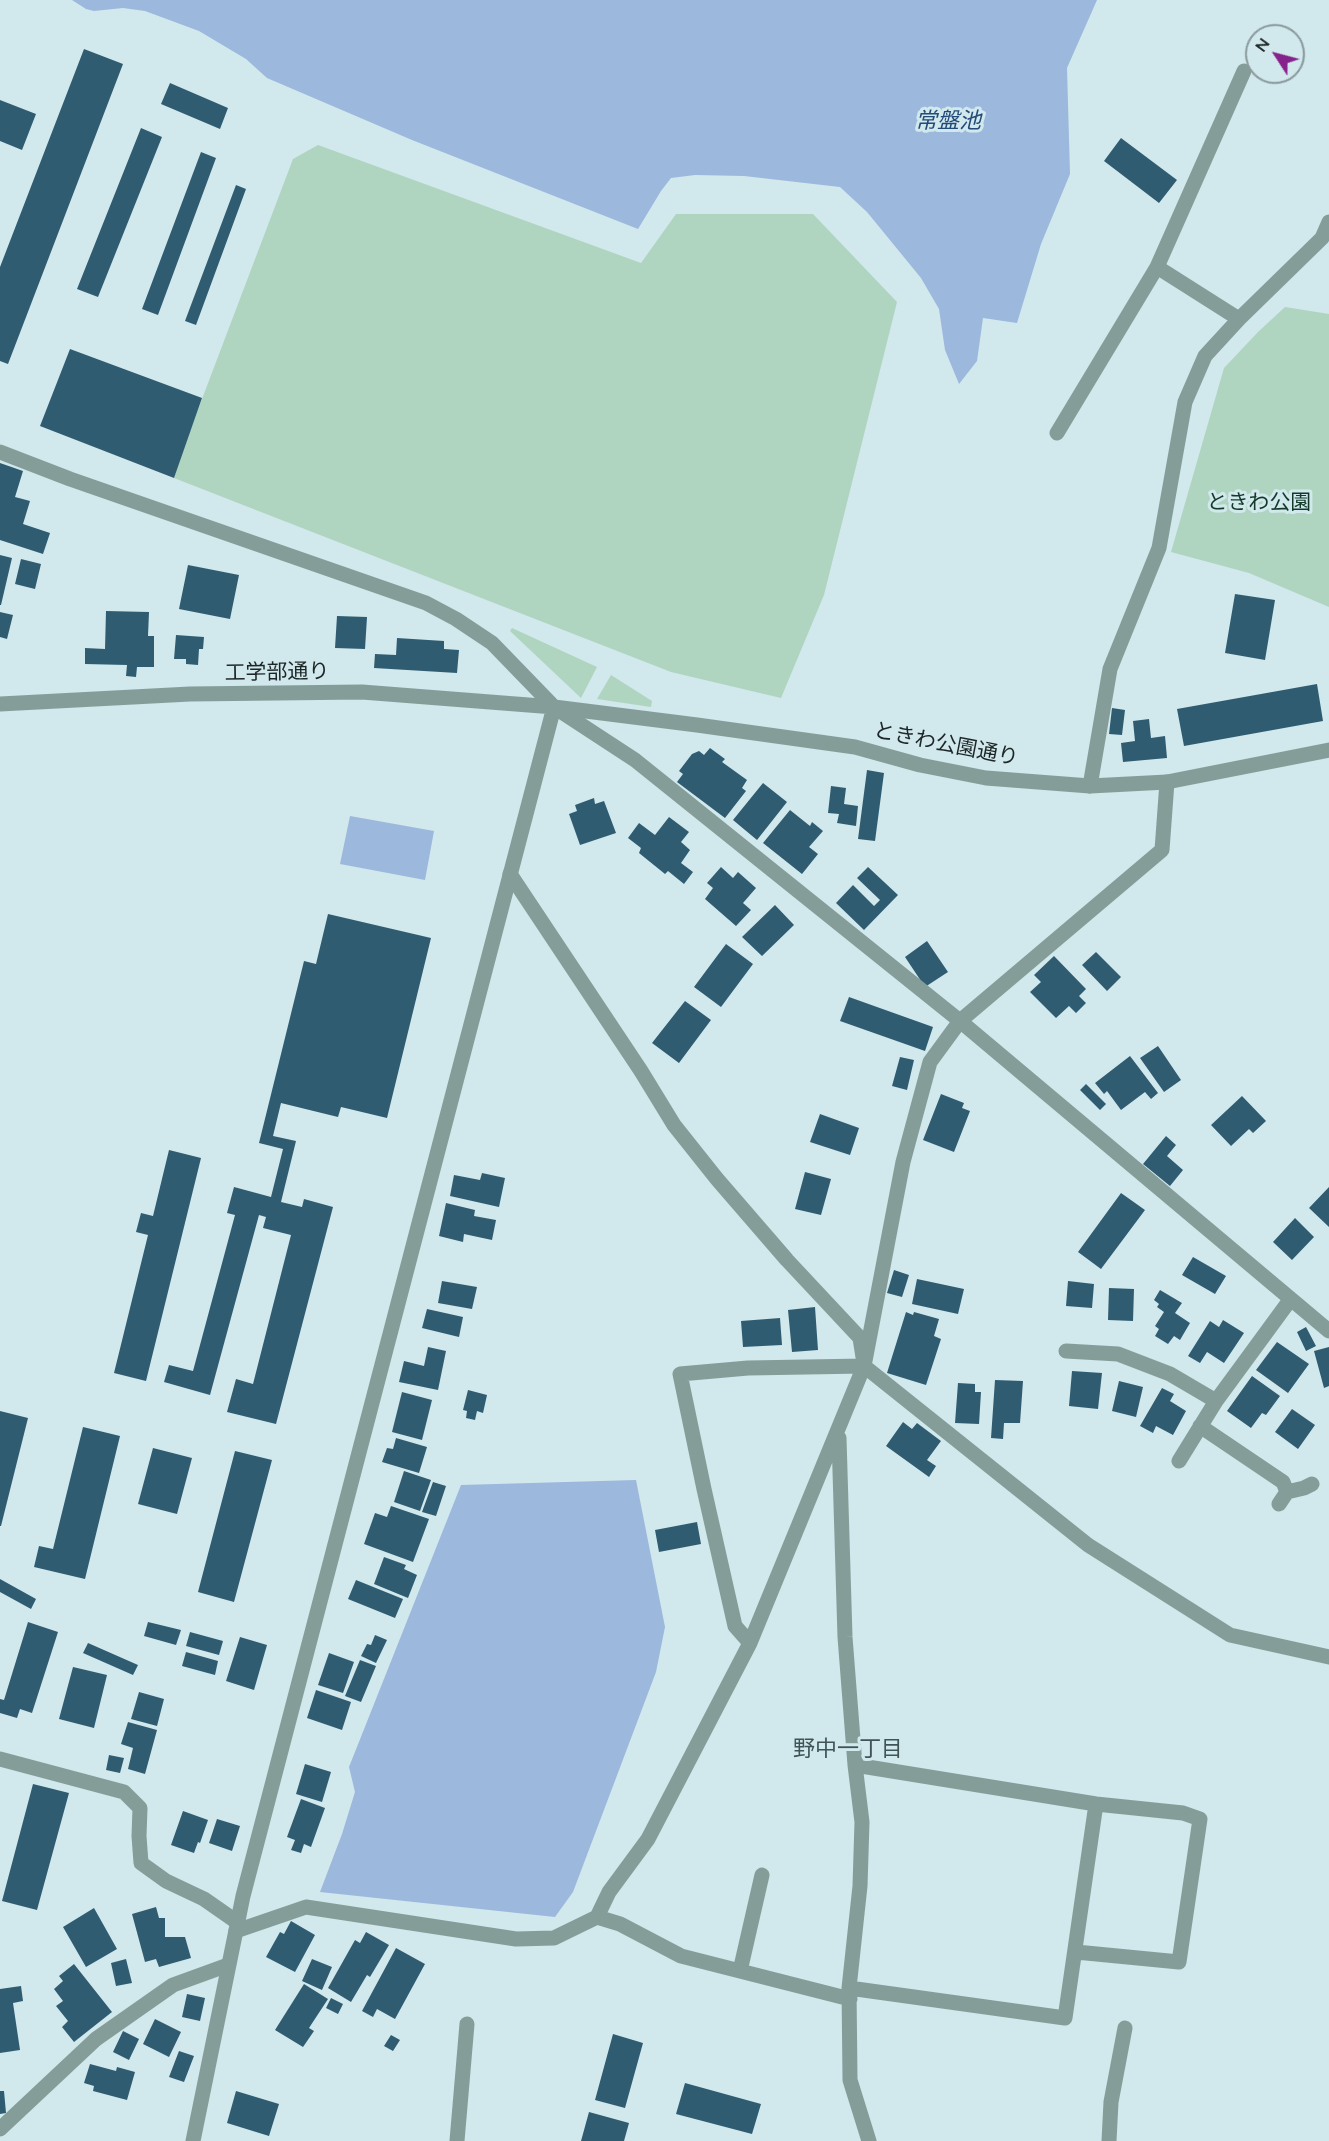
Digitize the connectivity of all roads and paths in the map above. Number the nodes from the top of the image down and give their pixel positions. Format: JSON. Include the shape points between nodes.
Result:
{"nodes":[{"id":1,"x":1244,"y":71,"type":"dead end"},
{"id":2,"x":1329,"y":222,"type":"edge"},
{"id":3,"x":1157,"y":267,"type":"junction"},
{"id":4,"x":1239,"y":319,"type":"junction"},
{"id":5,"x":1057,"y":433,"type":"dead end"},
{"id":6,"x":0,"y":452,"type":"edge"},
{"id":7,"x":0,"y":704,"type":"edge"},
{"id":8,"x":554,"y":707,"type":"junction"},
{"id":9,"x":1329,"y":750,"type":"edge"},
{"id":10,"x":1167,"y":782,"type":"junction"},
{"id":11,"x":1090,"y":786,"type":"junction"},
{"id":12,"x":510,"y":874,"type":"junction"},
{"id":13,"x":960,"y":1021,"type":"junction"},
{"id":14,"x":1290,"y":1299,"type":"junction"},
{"id":15,"x":1329,"y":1331,"type":"edge"},
{"id":16,"x":1066,"y":1351,"type":"dead end"},
{"id":17,"x":864,"y":1366,"type":"junction"},
{"id":18,"x":1216,"y":1401,"type":"junction"},
{"id":19,"x":1200,"y":1426,"type":"junction"},
{"id":20,"x":839,"y":1431,"type":"junction"},
{"id":21,"x":1179,"y":1461,"type":"dead end"},
{"id":22,"x":1312,"y":1484,"type":"dead end"},
{"id":23,"x":750,"y":1643,"type":"junction"},
{"id":24,"x":1329,"y":1658,"type":"edge"},
{"id":25,"x":0,"y":1758,"type":"edge"},
{"id":26,"x":855,"y":1765,"type":"junction"},
{"id":27,"x":1096,"y":1804,"type":"junction"},
{"id":28,"x":762,"y":1875,"type":"dead end"},
{"id":29,"x":597,"y":1917,"type":"junction"},
{"id":30,"x":236,"y":1927,"type":"junction"},
{"id":31,"x":1076,"y":1952,"type":"junction"},
{"id":32,"x":228,"y":1965,"type":"junction"},
{"id":33,"x":740,"y":1971,"type":"junction"},
{"id":34,"x":850,"y":1994,"type":"junction"},
{"id":35,"x":467,"y":2024,"type":"dead end"},
{"id":36,"x":1125,"y":2028,"type":"dead end"},
{"id":37,"x":0,"y":2129,"type":"edge"},
{"id":38,"x":193,"y":2141,"type":"edge"},
{"id":39,"x":458,"y":2141,"type":"edge"},
{"id":40,"x":869,"y":2141,"type":"edge"},
{"id":41,"x":1109,"y":2141,"type":"edge"}],
"edges":[{"from":1,"to":3,"type":"street"},
{"from":2,"to":4,"type":"street","via":[[1322,238]]},
{"from":3,"to":4,"type":"street"},
{"from":3,"to":5,"type":"street"},
{"from":4,"to":11,"type":"street","via":[[1205,356],[1185,402],[1159,548],[1110,669]]},
{"from":6,"to":8,"type":"street","via":[[426,603],[492,643]]},
{"from":7,"to":8,"type":"street","name":"工学部通り","via":[[190,694],[362,692]]},
{"from":8,"to":11,"type":"street","name":"ときわ公園通り","via":[[855,747],[986,778]]},
{"from":8,"to":12,"type":"street"},
{"from":8,"to":13,"type":"street","via":[[635,760]]},
{"from":9,"to":10,"type":"street","name":"ときわ公園通り"},
{"from":10,"to":11,"type":"street","name":"ときわ公園通り"},
{"from":10,"to":13,"type":"street","via":[[1162,850]]},
{"from":12,"to":17,"type":"street","via":[[674,1125],[779,1251],[860,1338]]},
{"from":12,"to":30,"type":"street"},
{"from":13,"to":14,"type":"street"},
{"from":13,"to":17,"type":"street","via":[[930,1062],[903,1162]]},
{"from":14,"to":15,"type":"street"},
{"from":14,"to":18,"type":"street"},
{"from":16,"to":18,"type":"street","via":[[1118,1354],[1170,1374]]},
{"from":17,"to":20,"type":"street"},
{"from":17,"to":23,"type":"street","via":[[748,1368],[680,1374],[735,1626]]},
{"from":17,"to":24,"type":"street","via":[[1088,1545],[1230,1635]]},
{"from":18,"to":19,"type":"street"},
{"from":19,"to":21,"type":"street"},
{"from":19,"to":22,"type":"street","via":[[1283,1482],[1283,1498]]},
{"from":20,"to":23,"type":"street"},
{"from":20,"to":26,"type":"street","via":[[845,1636]]},
{"from":23,"to":29,"type":"street","via":[[648,1839],[609,1892]]},
{"from":25,"to":30,"type":"street","via":[[124,1792],[140,1808],[141,1863],[166,1881],[204,1899]]},
{"from":26,"to":27,"type":"street"},
{"from":26,"to":34,"type":"street","via":[[862,1822]]},
{"from":27,"to":31,"type":"street"},
{"from":27,"to":31,"type":"street","via":[[1183,1813],[1200,1819],[1179,1962]]},
{"from":28,"to":33,"type":"street"},
{"from":29,"to":30,"type":"street","via":[[554,1938],[516,1939],[306,1907]]},
{"from":29,"to":33,"type":"street","via":[[620,1924],[681,1956]]},
{"from":30,"to":32,"type":"street"},
{"from":31,"to":34,"type":"street","via":[[1065,2018]]},
{"from":32,"to":37,"type":"street","via":[[173,1985],[96,2039]]},
{"from":32,"to":38,"type":"street"},
{"from":33,"to":34,"type":"street"},
{"from":34,"to":40,"type":"street","via":[[850,2080]]},
{"from":35,"to":39,"type":"street"},
{"from":36,"to":41,"type":"street","via":[[1111,2102]]}]}
